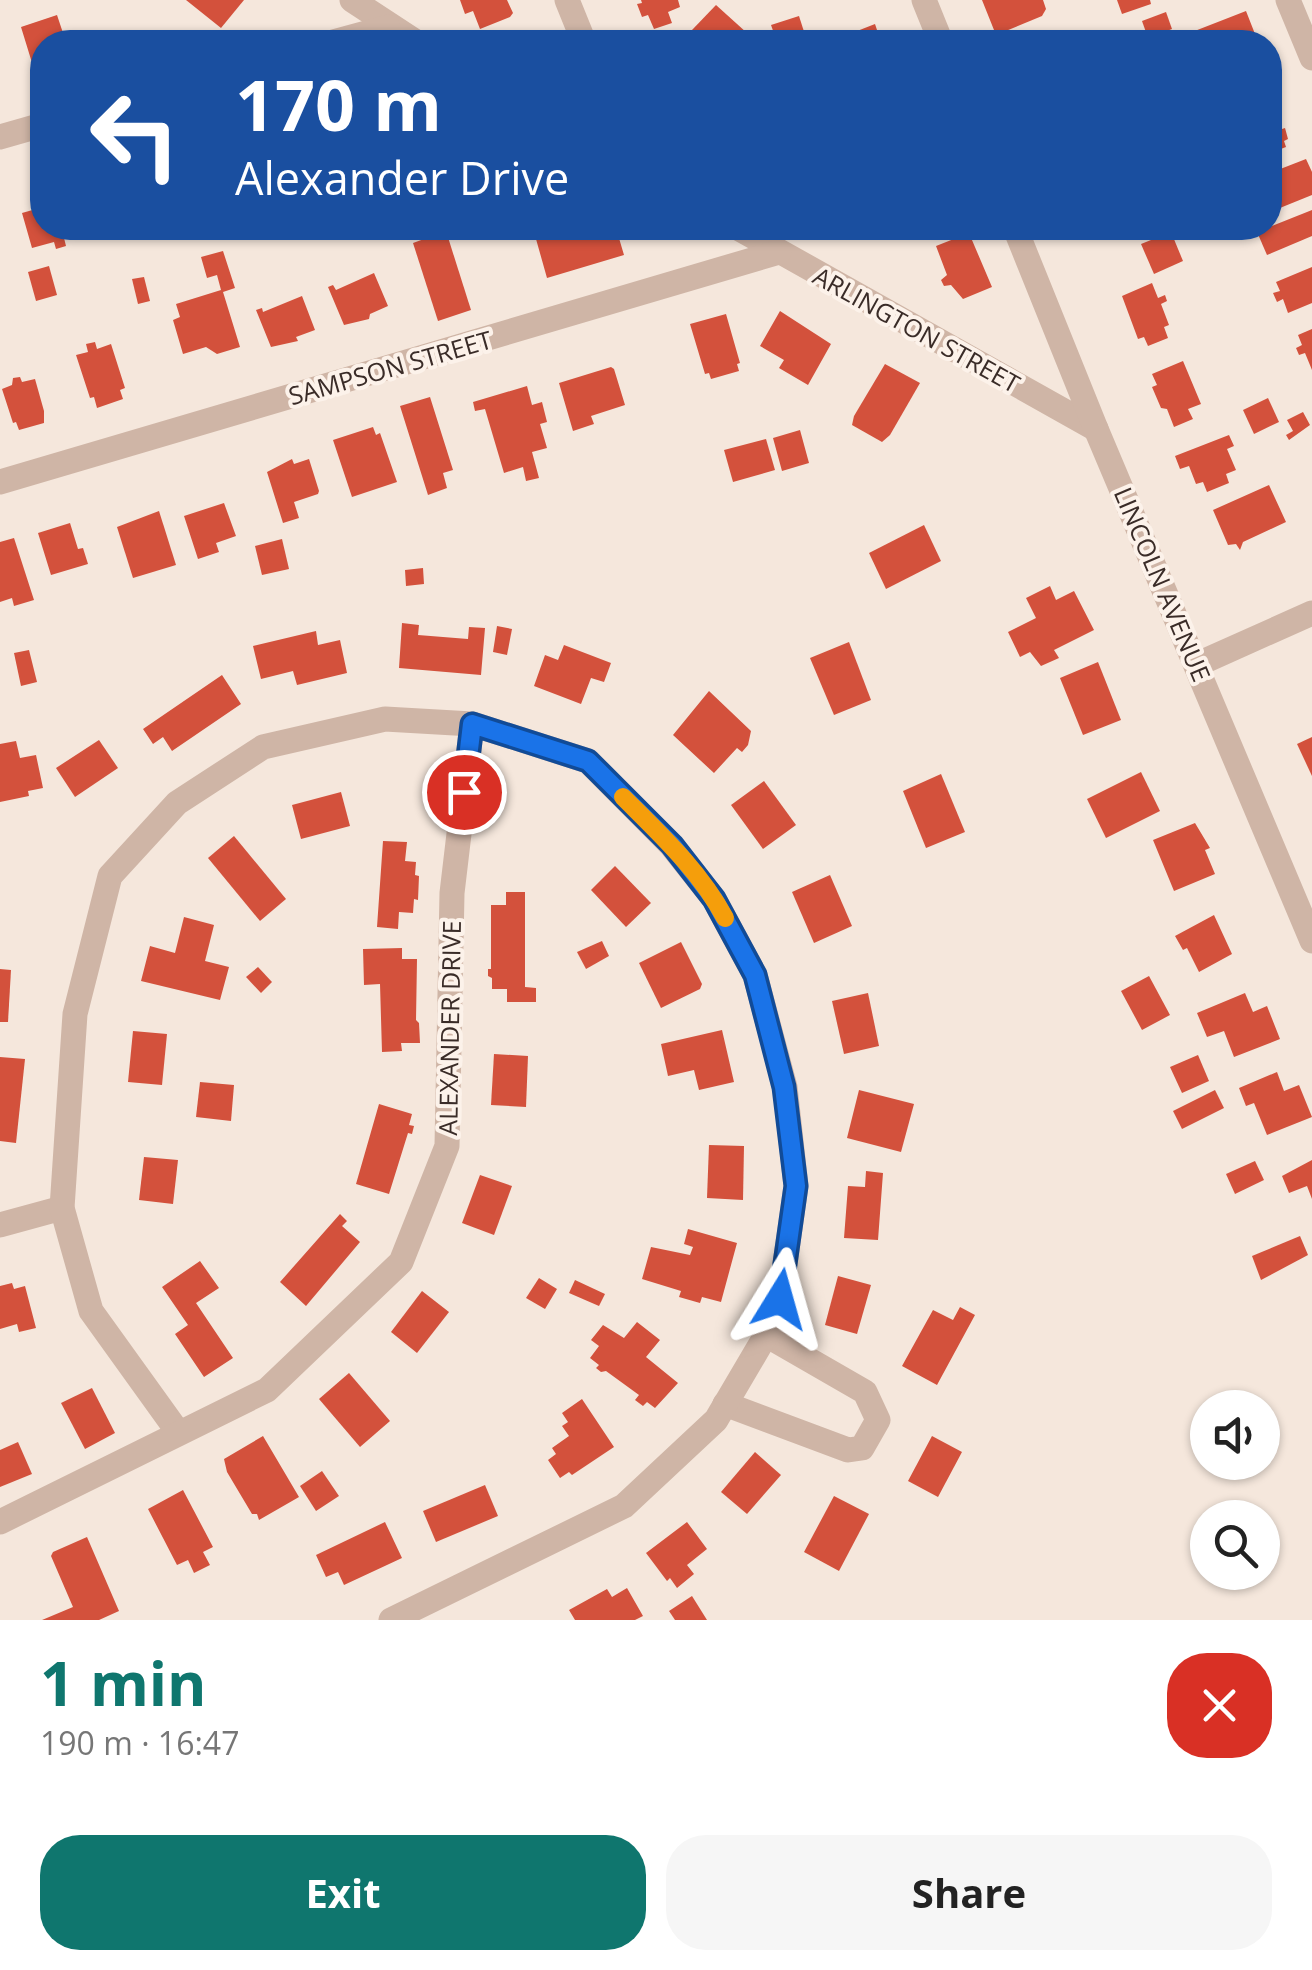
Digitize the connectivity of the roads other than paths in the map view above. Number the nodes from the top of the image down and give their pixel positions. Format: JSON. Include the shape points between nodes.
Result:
{"nodes":[{"id":1,"x":352,"y":0,"type":"edge"},
{"id":2,"x":567,"y":0,"type":"edge"},
{"id":3,"x":924,"y":0,"type":"edge"},
{"id":4,"x":1288,"y":0,"type":"edge"},
{"id":5,"x":388,"y":26,"type":"junction"},
{"id":6,"x":374,"y":30,"type":"edge"},
{"id":7,"x":395,"y":30,"type":"edge"},
{"id":8,"x":579,"y":30,"type":"edge"},
{"id":9,"x":937,"y":30,"type":"edge"},
{"id":10,"x":1312,"y":58,"type":"edge"},
{"id":11,"x":30,"y":128,"type":"edge"},
{"id":12,"x":0,"y":137,"type":"edge"},
{"id":13,"x":758,"y":240,"type":"edge"},
{"id":14,"x":1021,"y":240,"type":"edge"},
{"id":15,"x":779,"y":252,"type":"junction"},
{"id":16,"x":1096,"y":429,"type":"junction"},
{"id":17,"x":0,"y":482,"type":"edge"},
{"id":18,"x":1312,"y":613,"type":"edge"},
{"id":19,"x":1198,"y":664,"type":"junction"},
{"id":20,"x":472,"y":724,"type":"junction"},
{"id":21,"x":1312,"y":941,"type":"edge"},
{"id":22,"x":62,"y":1208,"type":"junction"},
{"id":23,"x":0,"y":1225,"type":"edge"},
{"id":24,"x":766,"y":1335,"type":"junction"},
{"id":25,"x":726,"y":1404,"type":"junction"},
{"id":26,"x":178,"y":1432,"type":"junction"},
{"id":27,"x":0,"y":1522,"type":"edge"},
{"id":28,"x":391,"y":1620,"type":"edge"}],
"edges":[{"from":1,"to":5,"type":"street"},
{"from":2,"to":8,"type":"street"},
{"from":3,"to":9,"type":"street"},
{"from":4,"to":10,"type":"street"},
{"from":5,"to":6,"type":"street"},
{"from":5,"to":7,"type":"street"},
{"from":11,"to":12,"type":"street"},
{"from":13,"to":15,"type":"street","name":"ARLINGTON STREET"},
{"from":14,"to":16,"type":"street","name":"LINCOLN AVENUE"},
{"from":15,"to":16,"type":"street","name":"ARLINGTON STREET"},
{"from":15,"to":17,"type":"street","name":"SAMPSON STREET"},
{"from":16,"to":19,"type":"street","name":"LINCOLN AVENUE"},
{"from":18,"to":19,"type":"street"},
{"from":19,"to":21,"type":"street","name":"LINCOLN AVENUE"},
{"from":20,"to":22,"type":"street","via":[[385,719],[263,747],[177,803],[110,876],[76,1014]]},
{"from":20,"to":24,"type":"street","via":[[588,761],[672,845],[714,899],[755,975],[784,1087],[796,1186],[780,1299]]},
{"from":20,"to":26,"type":"street","name":"ALEXANDER DRIVE","via":[[452,893],[447,1146],[401,1262],[267,1390]]},
{"from":22,"to":23,"type":"street"},
{"from":22,"to":26,"type":"street","via":[[91,1311]]},
{"from":24,"to":25,"type":"street"},
{"from":24,"to":25,"type":"street","via":[[865,1392],[878,1420],[862,1448],[848,1450]]},
{"from":25,"to":28,"type":"street","via":[[624,1506]]},
{"from":26,"to":27,"type":"street","name":"ALEXANDER DRIVE"}]}
